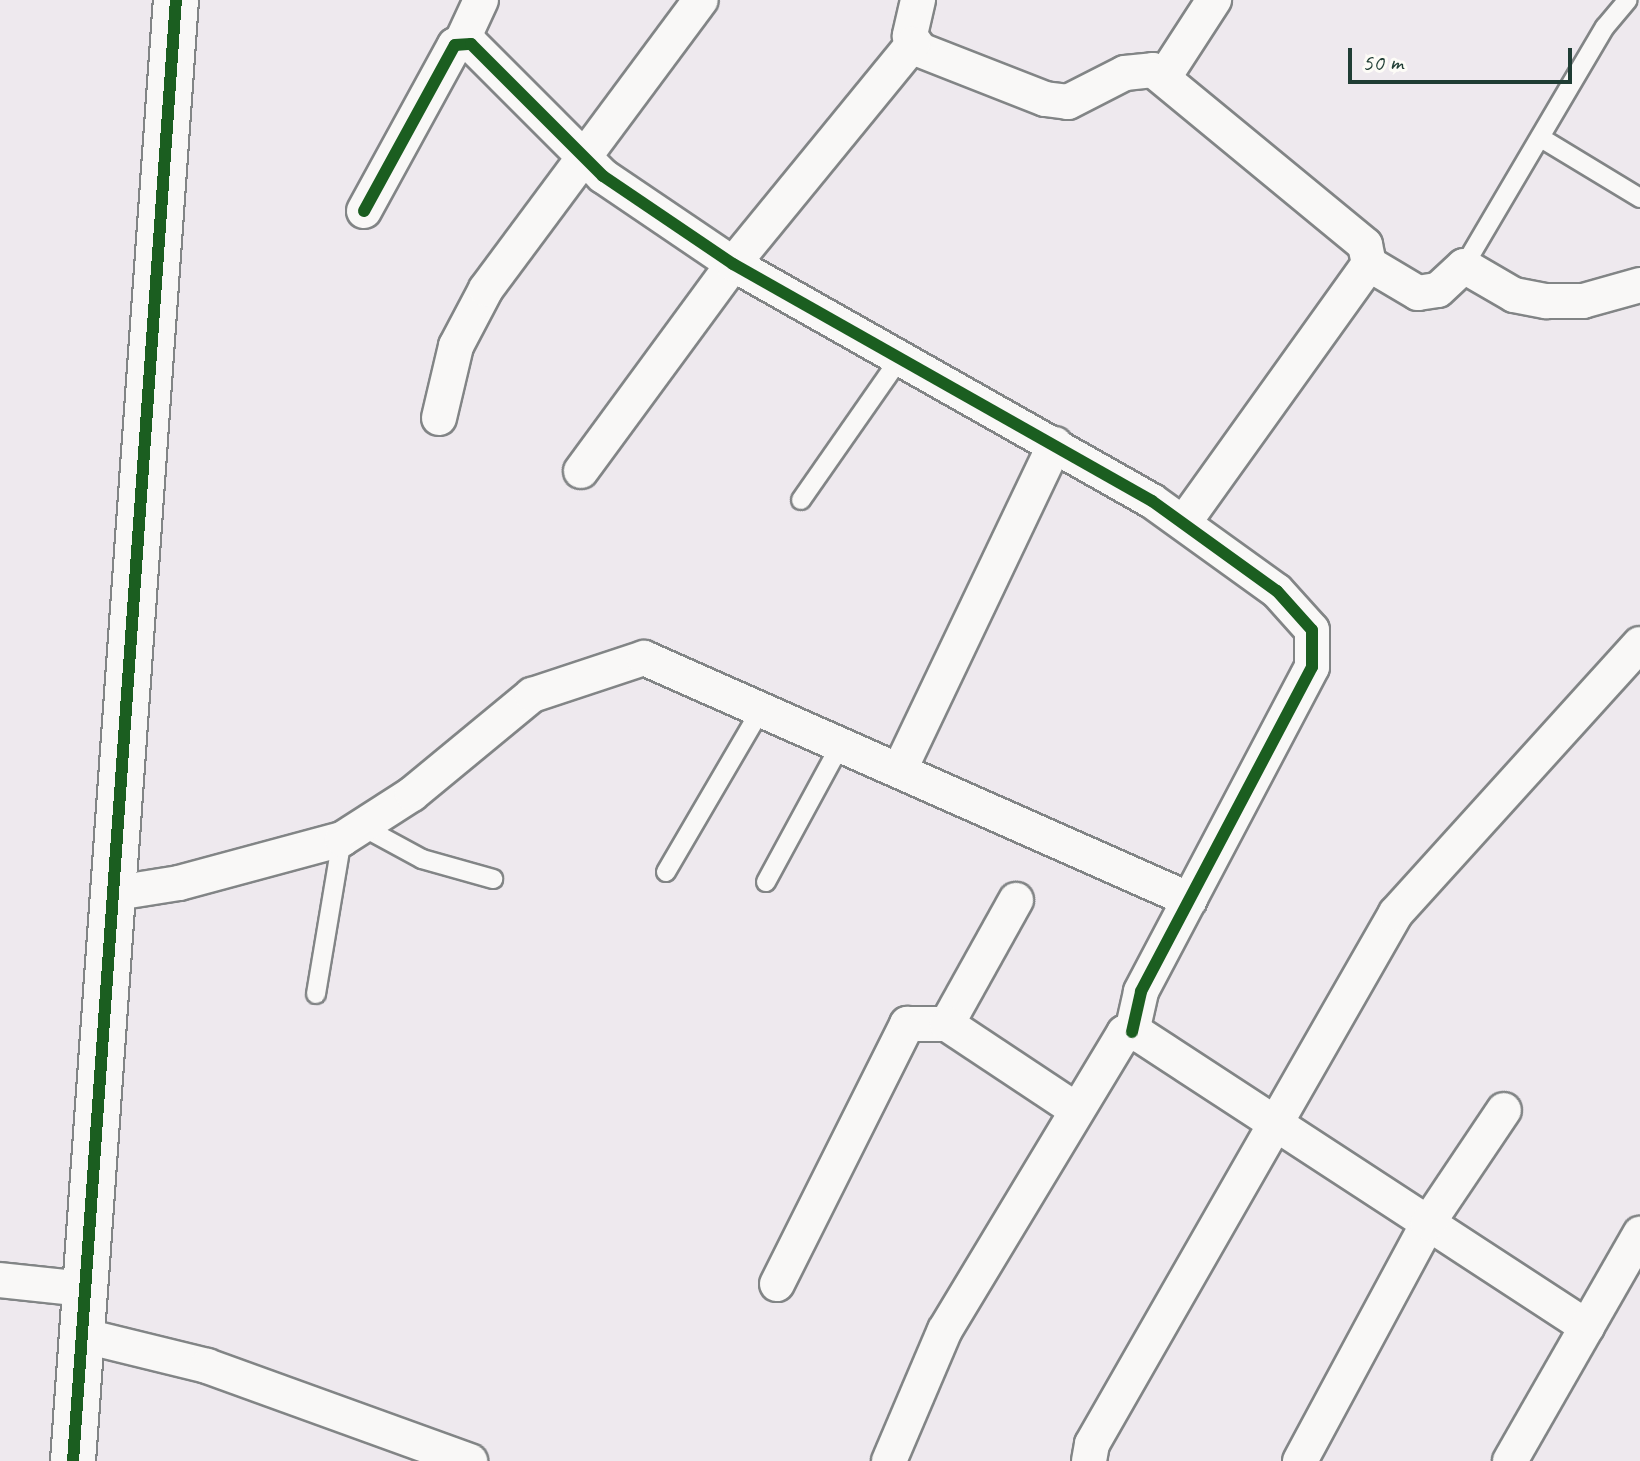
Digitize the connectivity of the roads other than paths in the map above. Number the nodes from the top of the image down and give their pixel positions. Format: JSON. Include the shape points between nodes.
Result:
{"nodes":[{"id":1,"x":176,"y":0,"type":"edge"},
{"id":2,"x":481,"y":0,"type":"edge"},
{"id":3,"x":701,"y":0,"type":"edge"},
{"id":4,"x":918,"y":0,"type":"edge"},
{"id":5,"x":1214,"y":0,"type":"edge"},
{"id":6,"x":1628,"y":0,"type":"edge"},
{"id":7,"x":462,"y":41,"type":"junction"},
{"id":8,"x":913,"y":44,"type":"junction"},
{"id":9,"x":1164,"y":77,"type":"junction"},
{"id":10,"x":1541,"y":138,"type":"junction"},
{"id":11,"x":583,"y":155,"type":"junction"},
{"id":12,"x":1640,"y":198,"type":"edge"},
{"id":13,"x":364,"y":211,"type":"dead end"},
{"id":14,"x":733,"y":264,"type":"junction"},
{"id":15,"x":1369,"y":264,"type":"junction"},
{"id":16,"x":1464,"y":266,"type":"junction"},
{"id":17,"x":1640,"y":285,"type":"edge"},
{"id":18,"x":900,"y":358,"type":"junction"},
{"id":19,"x":439,"y":418,"type":"dead end"},
{"id":20,"x":1055,"y":444,"type":"junction"},
{"id":21,"x":581,"y":471,"type":"dead end"},
{"id":22,"x":801,"y":500,"type":"dead end"},
{"id":23,"x":1184,"y":522,"type":"junction"},
{"id":24,"x":1640,"y":644,"type":"edge"},
{"id":25,"x":763,"y":706,"type":"junction"},
{"id":26,"x":842,"y":742,"type":"junction"},
{"id":27,"x":900,"y":769,"type":"junction"},
{"id":28,"x":353,"y":834,"type":"junction"},
{"id":29,"x":666,"y":872,"type":"dead end"},
{"id":30,"x":493,"y":879,"type":"dead end"},
{"id":31,"x":766,"y":882,"type":"dead end"},
{"id":32,"x":110,"y":894,"type":"junction"},
{"id":33,"x":1016,"y":900,"type":"dead end"},
{"id":34,"x":1190,"y":900,"type":"junction"},
{"id":35,"x":316,"y":994,"type":"dead end"},
{"id":36,"x":947,"y":1024,"type":"junction"},
{"id":37,"x":1132,"y":1032,"type":"junction"},
{"id":38,"x":1075,"y":1109,"type":"junction"},
{"id":39,"x":1504,"y":1110,"type":"dead end"},
{"id":40,"x":1276,"y":1123,"type":"junction"},
{"id":41,"x":1428,"y":1223,"type":"junction"},
{"id":42,"x":1640,"y":1234,"type":"edge"},
{"id":43,"x":0,"y":1280,"type":"edge"},
{"id":44,"x":777,"y":1284,"type":"dead end"},
{"id":45,"x":84,"y":1289,"type":"junction"},
{"id":46,"x":1587,"y":1327,"type":"junction"},
{"id":47,"x":81,"y":1335,"type":"junction"},
{"id":48,"x":73,"y":1461,"type":"edge"},
{"id":49,"x":470,"y":1461,"type":"edge"},
{"id":50,"x":889,"y":1461,"type":"edge"},
{"id":51,"x":1089,"y":1461,"type":"edge"},
{"id":52,"x":1300,"y":1461,"type":"edge"},
{"id":53,"x":1510,"y":1461,"type":"edge"}],
"edges":[{"from":1,"to":32,"type":"street"},
{"from":2,"to":7,"type":"street"},
{"from":3,"to":11,"type":"street"},
{"from":4,"to":8,"type":"street"},
{"from":5,"to":9,"type":"street"},
{"from":6,"to":10,"type":"lane","via":[[1605,27]]},
{"from":7,"to":11,"type":"street"},
{"from":7,"to":13,"type":"street"},
{"from":8,"to":9,"type":"street","via":[[1045,99],[1068,102],[1125,73],[1153,70]]},
{"from":8,"to":14,"type":"street"},
{"from":9,"to":15,"type":"street","via":[[1360,238]]},
{"from":10,"to":12,"type":"lane"},
{"from":10,"to":16,"type":"lane"},
{"from":11,"to":14,"type":"street","via":[[603,176]]},
{"from":11,"to":19,"type":"street","via":[[486,289],[456,346]]},
{"from":14,"to":18,"type":"street"},
{"from":14,"to":21,"type":"street"},
{"from":15,"to":16,"type":"street","via":[[1418,293],[1438,290]]},
{"from":15,"to":23,"type":"street"},
{"from":16,"to":17,"type":"street","via":[[1514,295],[1546,301],[1583,301]]},
{"from":18,"to":20,"type":"street"},
{"from":18,"to":22,"type":"lane"},
{"from":20,"to":23,"type":"street"},
{"from":20,"to":27,"type":"street"},
{"from":23,"to":34,"type":"street","via":[[1277,591],[1312,630],[1314,652],[1312,667]]},
{"from":24,"to":40,"type":"street","via":[[1396,913]]},
{"from":25,"to":26,"type":"street"},
{"from":25,"to":28,"type":"street","via":[[658,659],[633,660],[532,695]]},
{"from":25,"to":29,"type":"lane"},
{"from":26,"to":27,"type":"street"},
{"from":26,"to":31,"type":"lane"},
{"from":27,"to":34,"type":"street"},
{"from":28,"to":30,"type":"lane"},
{"from":28,"to":32,"type":"street","via":[[179,883]]},
{"from":28,"to":35,"type":"lane"},
{"from":32,"to":45,"type":"street"},
{"from":33,"to":36,"type":"street"},
{"from":34,"to":37,"type":"street","via":[[1141,992]]},
{"from":36,"to":38,"type":"street"},
{"from":36,"to":44,"type":"street","via":[[919,1021],[899,1035]]},
{"from":37,"to":38,"type":"street","via":[[1118,1036]]},
{"from":37,"to":40,"type":"street"},
{"from":38,"to":50,"type":"street","via":[[945,1330]]},
{"from":39,"to":41,"type":"street"},
{"from":40,"to":41,"type":"street"},
{"from":40,"to":51,"type":"street","via":[[1092,1444]]},
{"from":41,"to":46,"type":"street"},
{"from":41,"to":52,"type":"street"},
{"from":42,"to":46,"type":"street"},
{"from":43,"to":45,"type":"street"},
{"from":45,"to":47,"type":"street"},
{"from":46,"to":53,"type":"street"},
{"from":47,"to":48,"type":"street"},
{"from":47,"to":49,"type":"street","via":[[207,1366]]}]}
